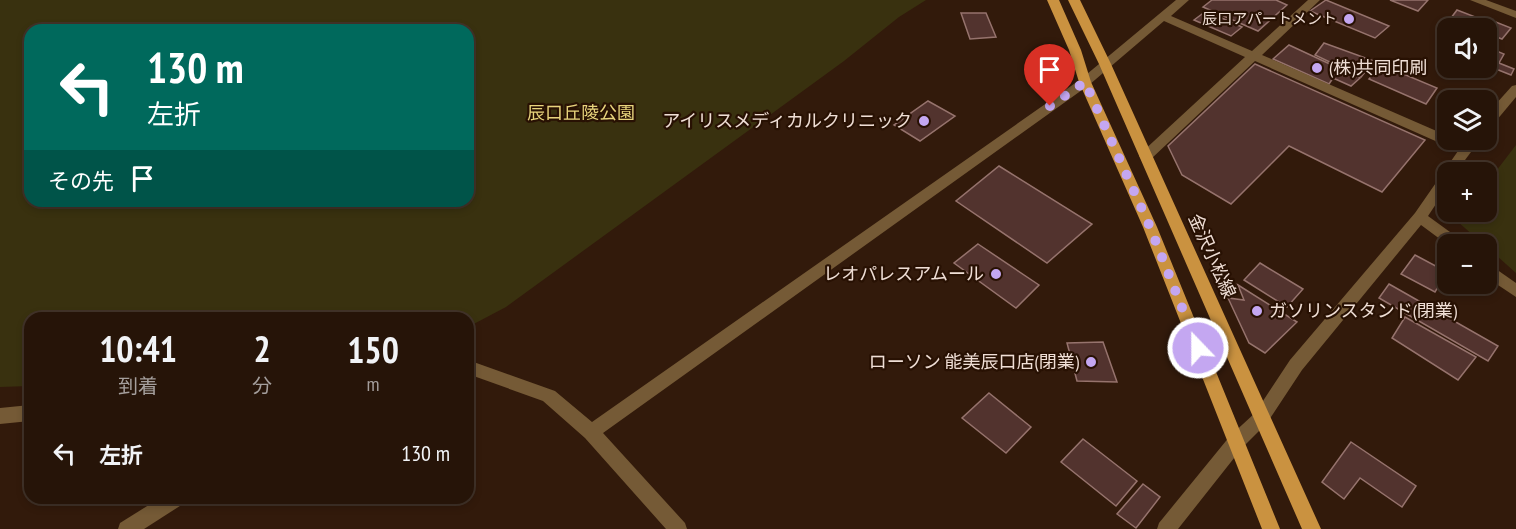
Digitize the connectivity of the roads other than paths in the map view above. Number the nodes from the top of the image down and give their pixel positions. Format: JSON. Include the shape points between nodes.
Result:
{"nodes":[{"id":1,"x":1053,"y":0,"type":"edge"},
{"id":2,"x":1074,"y":0,"type":"edge"},
{"id":3,"x":1183,"y":0,"type":"edge"},
{"id":4,"x":1314,"y":0,"type":"edge"},
{"id":5,"x":1476,"y":0,"type":"edge"},
{"id":6,"x":1516,"y":15,"type":"edge"},
{"id":7,"x":1162,"y":16,"type":"junction"},
{"id":8,"x":1254,"y":56,"type":"junction"},
{"id":9,"x":1105,"y":64,"type":"junction"},
{"id":10,"x":1085,"y":82,"type":"junction"},
{"id":11,"x":1516,"y":88,"type":"edge"},
{"id":12,"x":1497,"y":111,"type":"edge"},
{"id":13,"x":1437,"y":131,"type":"edge"},
{"id":14,"x":1146,"y":156,"type":"junction"},
{"id":15,"x":1437,"y":191,"type":"edge"},
{"id":16,"x":1420,"y":217,"type":"junction"},
{"id":17,"x":1443,"y":234,"type":"edge"},
{"id":18,"x":1497,"y":276,"type":"edge"},
{"id":19,"x":1516,"y":291,"type":"edge"},
{"id":20,"x":474,"y":369,"type":"edge"},
{"id":21,"x":24,"y":414,"type":"edge"},
{"id":22,"x":0,"y":416,"type":"edge"},
{"id":23,"x":1261,"y":418,"type":"junction"},
{"id":24,"x":591,"y":432,"type":"junction"},
{"id":25,"x":1236,"y":442,"type":"junction"},
{"id":26,"x":166,"y":504,"type":"edge"},
{"id":27,"x":126,"y":529,"type":"edge"},
{"id":28,"x":678,"y":529,"type":"edge"},
{"id":29,"x":1166,"y":529,"type":"edge"},
{"id":30,"x":1271,"y":529,"type":"edge"},
{"id":31,"x":1312,"y":529,"type":"edge"}],
"edges":[{"from":1,"to":10,"type":"main road"},
{"from":2,"to":9,"type":"main road","name":"金沢小松線"},
{"from":3,"to":7,"type":"street"},
{"from":4,"to":8,"type":"street"},
{"from":5,"to":6,"type":"street"},
{"from":7,"to":8,"type":"street"},
{"from":7,"to":9,"type":"street"},
{"from":8,"to":13,"type":"street"},
{"from":8,"to":14,"type":"street"},
{"from":9,"to":10,"type":"street"},
{"from":9,"to":14,"type":"main road","name":"金沢小松線"},
{"from":10,"to":24,"type":"street"},
{"from":10,"to":25,"type":"main road","via":[[1150,227]]},
{"from":11,"to":12,"type":"street"},
{"from":14,"to":23,"type":"main road","name":"金沢小松線"},
{"from":15,"to":16,"type":"street"},
{"from":16,"to":17,"type":"street"},
{"from":16,"to":23,"type":"street","via":[[1296,365]]},
{"from":18,"to":19,"type":"street"},
{"from":20,"to":24,"type":"street","via":[[549,396]]},
{"from":21,"to":22,"type":"street"},
{"from":23,"to":25,"type":"street"},
{"from":23,"to":31,"type":"main road","name":"金沢小松線"},
{"from":24,"to":28,"type":"street"},
{"from":25,"to":29,"type":"street"},
{"from":25,"to":30,"type":"main road"},
{"from":26,"to":27,"type":"street"}]}
